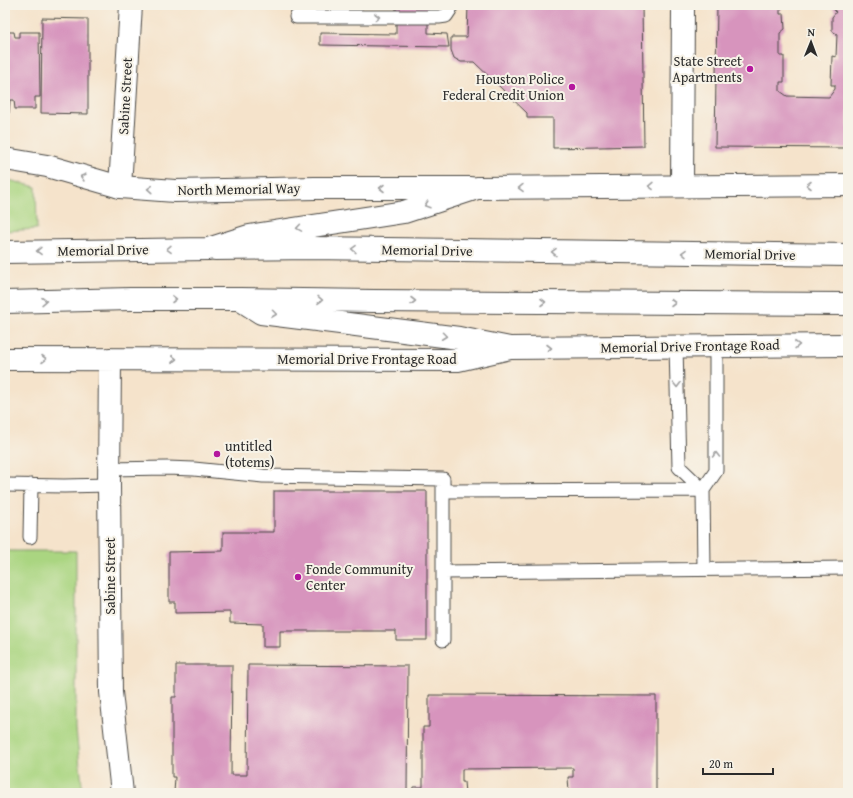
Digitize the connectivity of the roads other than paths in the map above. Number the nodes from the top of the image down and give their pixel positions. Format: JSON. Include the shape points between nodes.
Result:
{"nodes":[{"id":1,"x":131,"y":5,"type":"edge"},
{"id":2,"x":450,"y":5,"type":"edge"},
{"id":3,"x":683,"y":5,"type":"edge"},
{"id":4,"x":296,"y":16,"type":"dead end"},
{"id":5,"x":5,"y":160,"type":"edge"},
{"id":6,"x":848,"y":185,"type":"edge"},
{"id":7,"x":682,"y":186,"type":"junction"},
{"id":8,"x":120,"y":187,"type":"junction"},
{"id":9,"x":478,"y":188,"type":"junction"},
{"id":10,"x":208,"y":249,"type":"junction"},
{"id":11,"x":5,"y":252,"type":"edge"},
{"id":12,"x":848,"y":255,"type":"edge"},
{"id":13,"x":239,"y":299,"type":"junction"},
{"id":14,"x":5,"y":302,"type":"edge"},
{"id":15,"x":848,"y":304,"type":"edge"},
{"id":16,"x":848,"y":345,"type":"edge"},
{"id":17,"x":676,"y":346,"type":"junction"},
{"id":18,"x":716,"y":346,"type":"junction"},
{"id":19,"x":510,"y":348,"type":"junction"},
{"id":20,"x":5,"y":359,"type":"edge"},
{"id":21,"x":110,"y":359,"type":"junction"},
{"id":22,"x":109,"y":477,"type":"junction"},
{"id":23,"x":5,"y":485,"type":"edge"},
{"id":24,"x":31,"y":485,"type":"junction"},
{"id":25,"x":703,"y":490,"type":"junction"},
{"id":26,"x":443,"y":491,"type":"junction"},
{"id":27,"x":30,"y":538,"type":"dead end"},
{"id":28,"x":848,"y":568,"type":"edge"},
{"id":29,"x":704,"y":569,"type":"junction"},
{"id":30,"x":443,"y":572,"type":"junction"},
{"id":31,"x":443,"y":640,"type":"dead end"},
{"id":32,"x":122,"y":793,"type":"edge"}],
"edges":[{"from":1,"to":8,"type":"main road","name":"Sabine Street"},
{"from":4,"to":2,"type":"lane","one_way":true,"via":[[439,18],[446,16]]},
{"from":3,"to":7,"type":"main road"},
{"from":8,"to":5,"type":"main road","name":"North Memorial Way","one_way":true,"via":[[47,166]]},
{"from":6,"to":7,"type":"main road","one_way":true},
{"from":7,"to":9,"type":"main road","one_way":true},
{"from":9,"to":8,"type":"main road","name":"North Memorial Way","one_way":true,"via":[[175,190]]},
{"from":9,"to":10,"type":"main road","one_way":true,"via":[[404,212],[249,236]]},
{"from":10,"to":11,"type":"main road","name":"Memorial Drive","one_way":true},
{"from":12,"to":10,"type":"main road","name":"Memorial Drive","one_way":true},
{"from":14,"to":13,"type":"main road","one_way":true},
{"from":13,"to":15,"type":"main road","one_way":true},
{"from":13,"to":19,"type":"main road","one_way":true,"via":[[261,313],[459,338]]},
{"from":18,"to":16,"type":"main road","name":"Memorial Drive Frontage Road","one_way":true},
{"from":17,"to":18,"type":"main road","name":"Memorial Drive Frontage Road"},
{"from":19,"to":17,"type":"main road","name":"Memorial Drive Frontage Road","one_way":true},
{"from":17,"to":25,"type":"lane","one_way":true,"via":[[679,467]]},
{"from":25,"to":18,"type":"lane","one_way":true,"via":[[716,471]]},
{"from":21,"to":19,"type":"main road","name":"Memorial Drive Frontage Road","one_way":true,"via":[[458,360]]},
{"from":20,"to":21,"type":"main road","name":"Memorial Drive Frontage Road","one_way":true},
{"from":21,"to":22,"type":"main road","name":"Sabine Street"},
{"from":22,"to":24,"type":"lane","via":[[64,486]]},
{"from":22,"to":26,"type":"lane","via":[[167,468],[263,476],[443,479]]},
{"from":22,"to":32,"type":"main road","name":"Sabine Street","via":[[111,692]]},
{"from":23,"to":24,"type":"lane"},
{"from":24,"to":27,"type":"lane"},
{"from":25,"to":26,"type":"lane"},
{"from":25,"to":29,"type":"lane"},
{"from":26,"to":30,"type":"lane"},
{"from":28,"to":29,"type":"lane"},
{"from":29,"to":30,"type":"lane"},
{"from":30,"to":31,"type":"lane"}]}
